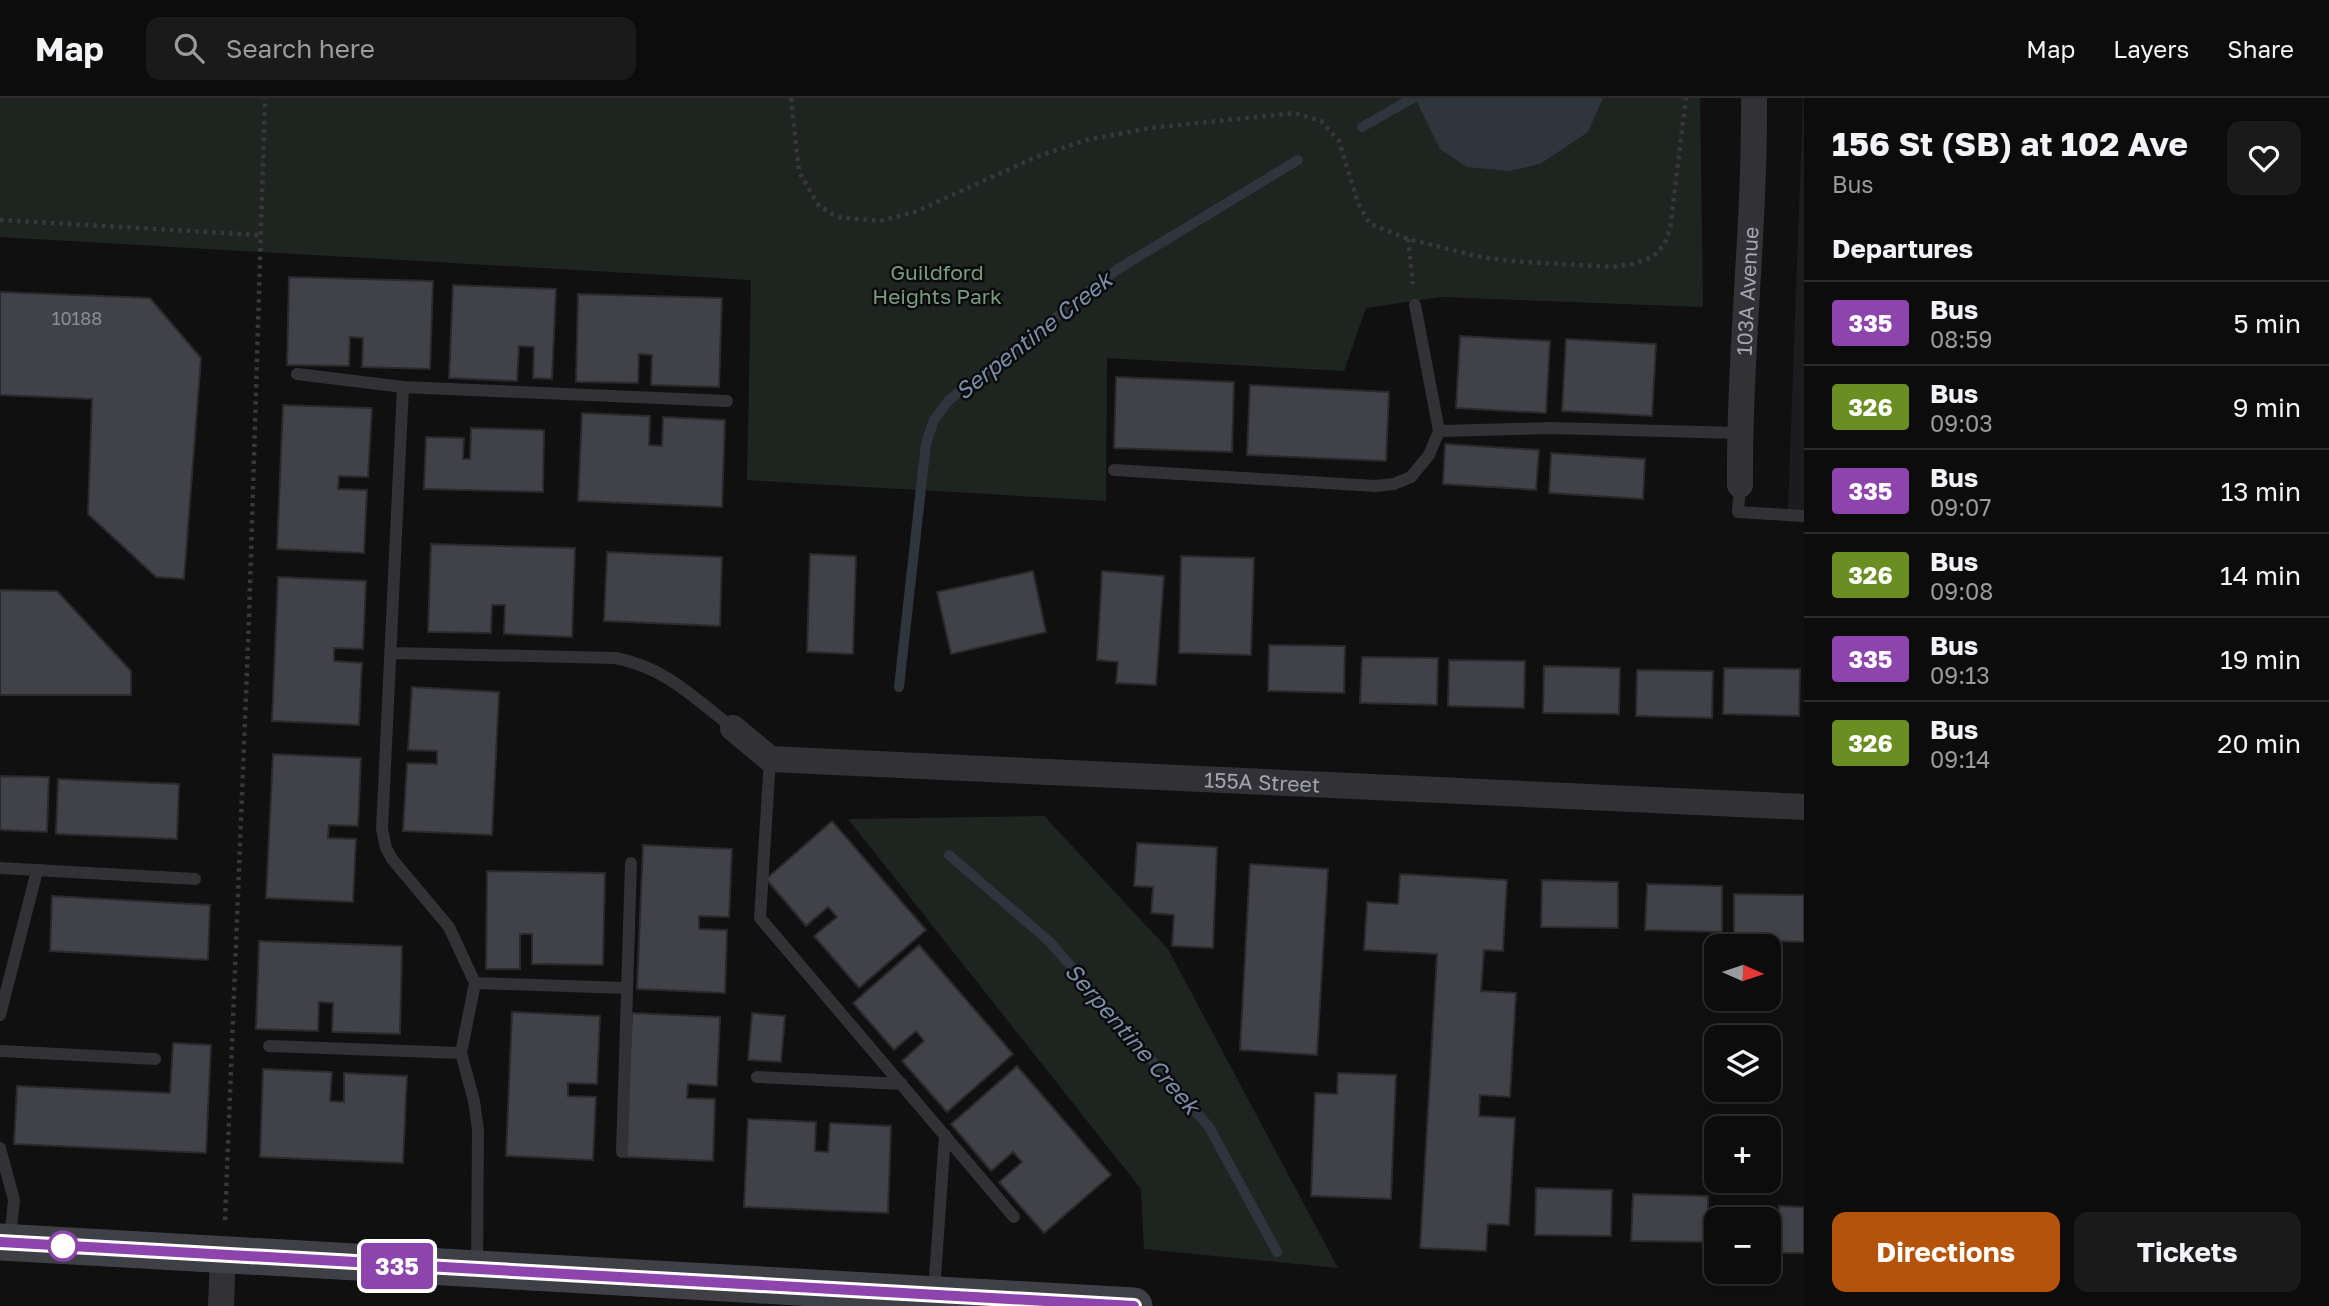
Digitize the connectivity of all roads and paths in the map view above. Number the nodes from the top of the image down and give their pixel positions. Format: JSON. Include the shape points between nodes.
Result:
{"nodes":[{"id":1,"x":265,"y":98,"type":"edge"},
{"id":2,"x":791,"y":98,"type":"edge"},
{"id":3,"x":1686,"y":98,"type":"edge"},
{"id":4,"x":1754,"y":98,"type":"edge"},
{"id":5,"x":0,"y":220,"type":"edge"},
{"id":6,"x":260,"y":235,"type":"junction"},
{"id":7,"x":1408,"y":239,"type":"junction"},
{"id":8,"x":1415,"y":305,"type":"joint"},
{"id":9,"x":298,"y":374,"type":"dead end"},
{"id":10,"x":403,"y":387,"type":"junction"},
{"id":11,"x":727,"y":401,"type":"dead end"},
{"id":12,"x":1439,"y":431,"type":"junction"},
{"id":13,"x":1740,"y":433,"type":"junction"},
{"id":14,"x":1114,"y":470,"type":"dead end"},
{"id":15,"x":1740,"y":485,"type":"joint"},
{"id":16,"x":1804,"y":516,"type":"edge"},
{"id":17,"x":392,"y":653,"type":"junction"},
{"id":18,"x":733,"y":728,"type":"joint"},
{"id":19,"x":771,"y":759,"type":"junction"},
{"id":20,"x":1804,"y":807,"type":"edge"},
{"id":21,"x":631,"y":863,"type":"dead end"},
{"id":22,"x":0,"y":868,"type":"edge"},
{"id":23,"x":37,"y":871,"type":"junction"},
{"id":24,"x":195,"y":879,"type":"dead end"},
{"id":25,"x":475,"y":983,"type":"junction"},
{"id":26,"x":626,"y":988,"type":"junction"},
{"id":27,"x":0,"y":1015,"type":"edge"},
{"id":28,"x":270,"y":1046,"type":"dead end"},
{"id":29,"x":0,"y":1051,"type":"edge"},
{"id":30,"x":461,"y":1053,"type":"junction"},
{"id":31,"x":155,"y":1059,"type":"dead end"},
{"id":32,"x":757,"y":1077,"type":"dead end"},
{"id":33,"x":902,"y":1084,"type":"junction"},
{"id":34,"x":945,"y":1135,"type":"junction"},
{"id":35,"x":0,"y":1148,"type":"edge"},
{"id":36,"x":622,"y":1152,"type":"dead end"},
{"id":37,"x":1014,"y":1217,"type":"dead end"},
{"id":38,"x":5,"y":1242,"type":"edge"},
{"id":39,"x":223,"y":1255,"type":"junction"},
{"id":40,"x":477,"y":1270,"type":"junction"},
{"id":41,"x":934,"y":1295,"type":"junction"},
{"id":42,"x":976,"y":1302,"type":"edge"},
{"id":43,"x":221,"y":1306,"type":"edge"},
{"id":44,"x":1134,"y":1306,"type":"edge"}],
"edges":[{"from":1,"to":6,"type":"path"},
{"from":2,"to":7,"type":"path","via":[[799,172],[819,206],[837,217],[880,221],[915,212],[1036,157],[1086,140],[1150,128],[1295,113],[1321,121],[1339,141],[1358,203],[1370,224]]},
{"from":3,"to":7,"type":"path","via":[[1670,229],[1664,246],[1653,257],[1612,267],[1550,265],[1476,256]]},
{"from":4,"to":13,"type":"street","name":"103A Avenue"},
{"from":5,"to":6,"type":"path"},
{"from":6,"to":39,"type":"path","via":[[250,619]]},
{"from":7,"to":8,"type":"path"},
{"from":8,"to":12,"type":"lane"},
{"from":9,"to":10,"type":"lane"},
{"from":10,"to":11,"type":"lane"},
{"from":10,"to":17,"type":"lane"},
{"from":12,"to":13,"type":"lane","via":[[1550,428]]},
{"from":12,"to":14,"type":"lane","via":[[1429,455],[1411,477],[1394,484]]},
{"from":13,"to":15,"type":"street","name":"103A Avenue"},
{"from":15,"to":16,"type":"lane","via":[[1738,512]]},
{"from":17,"to":18,"type":"lane","via":[[616,658],[640,663],[661,672]]},
{"from":17,"to":25,"type":"lane","via":[[382,828],[386,848],[449,928]]},
{"from":18,"to":19,"type":"street"},
{"from":19,"to":20,"type":"street","name":"155A Street"},
{"from":19,"to":33,"type":"lane","via":[[761,918]]},
{"from":21,"to":26,"type":"lane"},
{"from":22,"to":23,"type":"lane"},
{"from":23,"to":24,"type":"lane"},
{"from":23,"to":27,"type":"lane"},
{"from":25,"to":26,"type":"lane"},
{"from":25,"to":30,"type":"lane"},
{"from":26,"to":36,"type":"lane"},
{"from":28,"to":30,"type":"lane"},
{"from":29,"to":31,"type":"lane"},
{"from":30,"to":40,"type":"lane","via":[[478,1130]]},
{"from":32,"to":33,"type":"lane"},
{"from":33,"to":34,"type":"lane"},
{"from":34,"to":37,"type":"lane"},
{"from":34,"to":41,"type":"lane"},
{"from":35,"to":38,"type":"lane","via":[[14,1200]]},
{"from":38,"to":39,"type":"main road"},
{"from":39,"to":40,"type":"main road"},
{"from":39,"to":43,"type":"street"},
{"from":40,"to":41,"type":"main road"},
{"from":41,"to":42,"type":"main road"},
{"from":42,"to":44,"type":"main road"}]}
